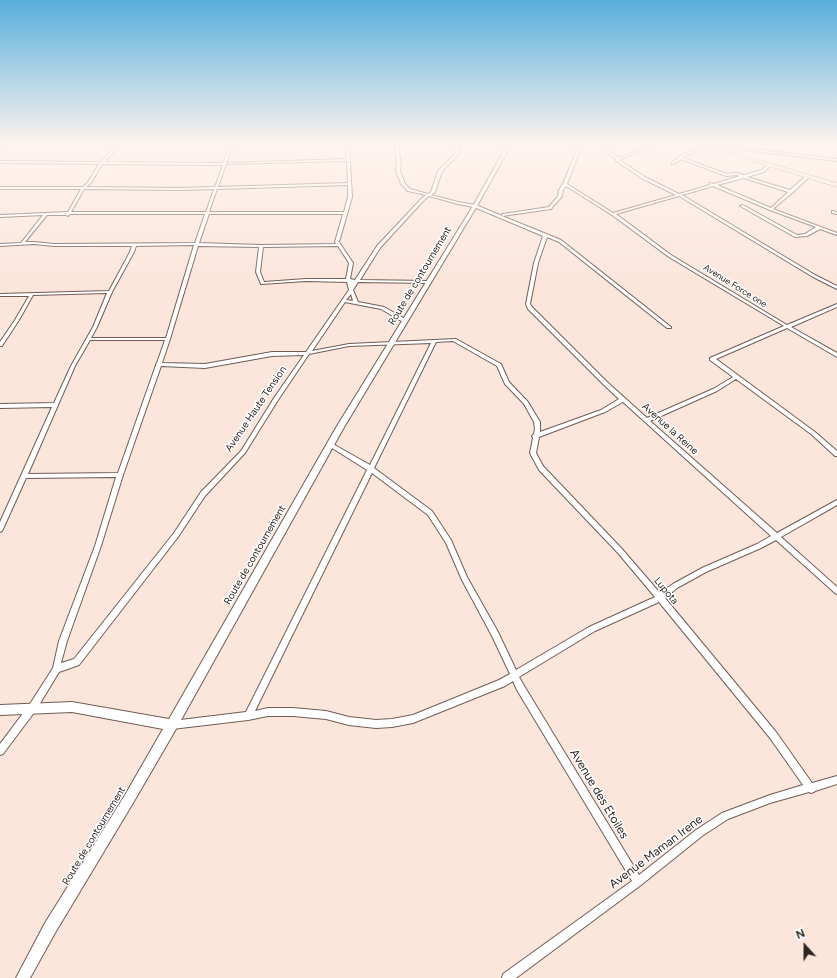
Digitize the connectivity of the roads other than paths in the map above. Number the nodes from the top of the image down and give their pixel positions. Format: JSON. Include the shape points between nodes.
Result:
{"nodes":[{"id":1,"x":82,"y":191,"type":"edge"},
{"id":2,"x":215,"y":191,"type":"edge"},
{"id":3,"x":350,"y":191,"type":"edge"},
{"id":4,"x":412,"y":191,"type":"edge"},
{"id":5,"x":433,"y":191,"type":"edge"},
{"id":6,"x":484,"y":191,"type":"edge"},
{"id":7,"x":561,"y":191,"type":"edge"},
{"id":8,"x":576,"y":191,"type":"edge"},
{"id":9,"x":670,"y":191,"type":"edge"},
{"id":10,"x":692,"y":191,"type":"edge"},
{"id":11,"x":727,"y":191,"type":"edge"},
{"id":12,"x":787,"y":191,"type":"edge"},
{"id":13,"x":791,"y":192,"type":"joint"},
{"id":14,"x":679,"y":195,"type":"junction"},
{"id":15,"x":428,"y":196,"type":"junction"},
{"id":16,"x":475,"y":206,"type":"junction"},
{"id":17,"x":742,"y":206,"type":"dead end"},
{"id":18,"x":771,"y":209,"type":"junction"},
{"id":19,"x":346,"y":213,"type":"junction"},
{"id":20,"x":46,"y":214,"type":"junction"},
{"id":21,"x":207,"y":214,"type":"junction"},
{"id":22,"x":613,"y":214,"type":"junction"},
{"id":23,"x":68,"y":215,"type":"junction"},
{"id":24,"x":0,"y":216,"type":"edge"},
{"id":25,"x":499,"y":216,"type":"junction"},
{"id":26,"x":820,"y":227,"type":"junction"},
{"id":27,"x":837,"y":234,"type":"edge"},
{"id":28,"x":545,"y":236,"type":"junction"},
{"id":29,"x":22,"y":244,"type":"junction"},
{"id":30,"x":338,"y":244,"type":"junction"},
{"id":31,"x":0,"y":245,"type":"edge"},
{"id":32,"x":134,"y":245,"type":"junction"},
{"id":33,"x":196,"y":245,"type":"junction"},
{"id":34,"x":261,"y":246,"type":"junction"},
{"id":35,"x":348,"y":280,"type":"junction"},
{"id":36,"x":357,"y":281,"type":"junction"},
{"id":37,"x":429,"y":282,"type":"junction"},
{"id":38,"x":837,"y":288,"type":"edge"},
{"id":39,"x":351,"y":290,"type":"junction"},
{"id":40,"x":110,"y":292,"type":"junction"},
{"id":41,"x":32,"y":294,"type":"junction"},
{"id":42,"x":0,"y":295,"type":"edge"},
{"id":43,"x":344,"y":300,"type":"junction"},
{"id":44,"x":356,"y":303,"type":"junction"},
{"id":45,"x":837,"y":305,"type":"edge"},
{"id":46,"x":405,"y":321,"type":"junction"},
{"id":47,"x":787,"y":326,"type":"junction"},
{"id":48,"x":669,"y":327,"type":"dead end"},
{"id":49,"x":88,"y":339,"type":"junction"},
{"id":50,"x":168,"y":339,"type":"junction"},
{"id":51,"x":393,"y":342,"type":"junction"},
{"id":52,"x":434,"y":342,"type":"junction"},
{"id":53,"x":0,"y":345,"type":"edge"},
{"id":54,"x":308,"y":353,"type":"junction"},
{"id":55,"x":837,"y":355,"type":"edge"},
{"id":56,"x":158,"y":364,"type":"junction"},
{"id":57,"x":736,"y":377,"type":"junction"},
{"id":58,"x":623,"y":399,"type":"junction"},
{"id":59,"x":56,"y":405,"type":"junction"},
{"id":60,"x":0,"y":406,"type":"edge"},
{"id":61,"x":647,"y":420,"type":"junction"},
{"id":62,"x":535,"y":436,"type":"junction"},
{"id":63,"x":331,"y":445,"type":"junction"},
{"id":64,"x":837,"y":454,"type":"edge"},
{"id":65,"x":371,"y":469,"type":"junction"},
{"id":66,"x":24,"y":476,"type":"junction"},
{"id":67,"x":120,"y":476,"type":"junction"},
{"id":68,"x":837,"y":502,"type":"edge"},
{"id":69,"x":0,"y":529,"type":"edge"},
{"id":70,"x":777,"y":536,"type":"junction"},
{"id":71,"x":837,"y":591,"type":"edge"},
{"id":72,"x":660,"y":598,"type":"junction"},
{"id":73,"x":56,"y":669,"type":"junction"},
{"id":74,"x":515,"y":676,"type":"junction"},
{"id":75,"x":0,"y":710,"type":"edge"},
{"id":76,"x":30,"y":710,"type":"junction"},
{"id":77,"x":248,"y":716,"type":"junction"},
{"id":78,"x":172,"y":725,"type":"junction"},
{"id":79,"x":0,"y":751,"type":"edge"},
{"id":80,"x":837,"y":780,"type":"edge"},
{"id":81,"x":811,"y":789,"type":"junction"},
{"id":82,"x":638,"y":882,"type":"junction"},
{"id":83,"x":23,"y":978,"type":"edge"},
{"id":84,"x":507,"y":978,"type":"edge"}],
"edges":[{"from":1,"to":23,"type":"street"},
{"from":2,"to":21,"type":"street"},
{"from":3,"to":19,"type":"street"},
{"from":4,"to":15,"type":"street"},
{"from":5,"to":15,"type":"street","name":"Avenue Haute Tension"},
{"from":6,"to":16,"type":"street","name":"Route de contournement"},
{"from":7,"to":25,"type":"street","via":[[560,196],[550,208]]},
{"from":8,"to":22,"type":"street","name":"Avenue Force one"},
{"from":9,"to":14,"type":"street"},
{"from":10,"to":14,"type":"street"},
{"from":11,"to":18,"type":"street"},
{"from":12,"to":13,"type":"street"},
{"from":13,"to":18,"type":"street"},
{"from":14,"to":22,"type":"street"},
{"from":14,"to":38,"type":"street"},
{"from":15,"to":16,"type":"street"},
{"from":15,"to":36,"type":"street","name":"Avenue Haute Tension","via":[[379,245]]},
{"from":16,"to":25,"type":"street"},
{"from":16,"to":37,"type":"street","name":"Route de contournement"},
{"from":17,"to":26,"type":"street","via":[[796,236],[806,235]]},
{"from":18,"to":26,"type":"street"},
{"from":19,"to":21,"type":"street"},
{"from":19,"to":30,"type":"street","via":[[337,238]]},
{"from":20,"to":23,"type":"street"},
{"from":20,"to":24,"type":"street"},
{"from":20,"to":29,"type":"street"},
{"from":21,"to":23,"type":"street"},
{"from":21,"to":33,"type":"street"},
{"from":22,"to":47,"type":"street","name":"Avenue Force one","via":[[670,256]]},
{"from":25,"to":28,"type":"street","via":[[518,222]]},
{"from":26,"to":27,"type":"street"},
{"from":28,"to":48,"type":"street","via":[[566,245]]},
{"from":28,"to":58,"type":"street","name":"Avenue la Reine","via":[[536,263],[529,307]]},
{"from":29,"to":31,"type":"street"},
{"from":29,"to":32,"type":"street"},
{"from":30,"to":34,"type":"street"},
{"from":30,"to":35,"type":"street","via":[[351,263]]},
{"from":32,"to":33,"type":"street"},
{"from":32,"to":40,"type":"street"},
{"from":33,"to":34,"type":"street"},
{"from":33,"to":50,"type":"street"},
{"from":34,"to":35,"type":"street","via":[[258,272],[261,282]]},
{"from":35,"to":36,"type":"street"},
{"from":35,"to":39,"type":"street"},
{"from":36,"to":37,"type":"street"},
{"from":36,"to":39,"type":"street","name":"Avenue Haute Tension"},
{"from":37,"to":46,"type":"street","name":"Route de contournement"},
{"from":39,"to":43,"type":"street","name":"Avenue Haute Tension"},
{"from":39,"to":44,"type":"street"},
{"from":40,"to":41,"type":"street"},
{"from":40,"to":49,"type":"street"},
{"from":41,"to":42,"type":"street"},
{"from":41,"to":53,"type":"street"},
{"from":43,"to":44,"type":"street"},
{"from":43,"to":54,"type":"street","name":"Avenue Haute Tension"},
{"from":44,"to":46,"type":"street","via":[[382,308]]},
{"from":45,"to":47,"type":"street"},
{"from":46,"to":51,"type":"street","name":"Route de contournement"},
{"from":47,"to":55,"type":"street","name":"Avenue Force one"},
{"from":47,"to":57,"type":"street","via":[[712,360]]},
{"from":49,"to":50,"type":"street"},
{"from":49,"to":59,"type":"street"},
{"from":50,"to":56,"type":"street"},
{"from":51,"to":52,"type":"street","name":"Lupota"},
{"from":51,"to":54,"type":"street","name":"Lupota","via":[[349,345]]},
{"from":51,"to":63,"type":"street","name":"Route de contournement"},
{"from":52,"to":62,"type":"street","name":"Lupota","via":[[454,340],[494,361],[507,383],[526,403],[537,422]]},
{"from":52,"to":65,"type":"street"},
{"from":54,"to":56,"type":"street","name":"Lupota","via":[[272,354],[205,366]]},
{"from":54,"to":73,"type":"street","name":"Avenue Haute Tension","via":[[243,452],[203,494],[176,534],[76,662]]},
{"from":56,"to":67,"type":"street"},
{"from":57,"to":61,"type":"street","via":[[715,390]]},
{"from":57,"to":64,"type":"street"},
{"from":58,"to":61,"type":"street","name":"Avenue la Reine"},
{"from":58,"to":62,"type":"street","via":[[603,411]]},
{"from":59,"to":60,"type":"street"},
{"from":59,"to":66,"type":"street"},
{"from":61,"to":70,"type":"street","name":"Avenue la Reine"},
{"from":62,"to":72,"type":"street","name":"Lupota","via":[[534,453],[541,468],[620,551]]},
{"from":63,"to":65,"type":"street","name":"Avenue des Etoiles"},
{"from":63,"to":78,"type":"street","name":"Route de contournement"},
{"from":65,"to":74,"type":"street","name":"Avenue des Etoiles","via":[[430,513],[449,542],[464,578],[496,634]]},
{"from":65,"to":77,"type":"street"},
{"from":66,"to":67,"type":"street"},
{"from":66,"to":69,"type":"street"},
{"from":67,"to":73,"type":"street","via":[[63,641]]},
{"from":68,"to":70,"type":"street"},
{"from":70,"to":71,"type":"street","name":"Avenue la Reine"},
{"from":70,"to":72,"type":"street","via":[[749,551],[711,566],[675,586]]},
{"from":72,"to":74,"type":"street","via":[[592,629]]},
{"from":72,"to":81,"type":"street","name":"Lupota","via":[[773,735]]},
{"from":73,"to":76,"type":"street"},
{"from":74,"to":77,"type":"street","via":[[446,706],[392,723],[362,723],[326,715],[293,712],[268,712]]},
{"from":74,"to":82,"type":"street","name":"Avenue des Etoiles"},
{"from":75,"to":76,"type":"street"},
{"from":76,"to":78,"type":"street","via":[[72,707]]},
{"from":76,"to":79,"type":"street"},
{"from":77,"to":78,"type":"street"},
{"from":78,"to":83,"type":"street","name":"Route de contournement"},
{"from":80,"to":81,"type":"street","name":"Avenue Maman Irene"},
{"from":81,"to":82,"type":"street","name":"Avenue Maman Irene","via":[[770,799],[725,816],[699,833]]},
{"from":82,"to":84,"type":"street","name":"Avenue Maman Irene"}]}
